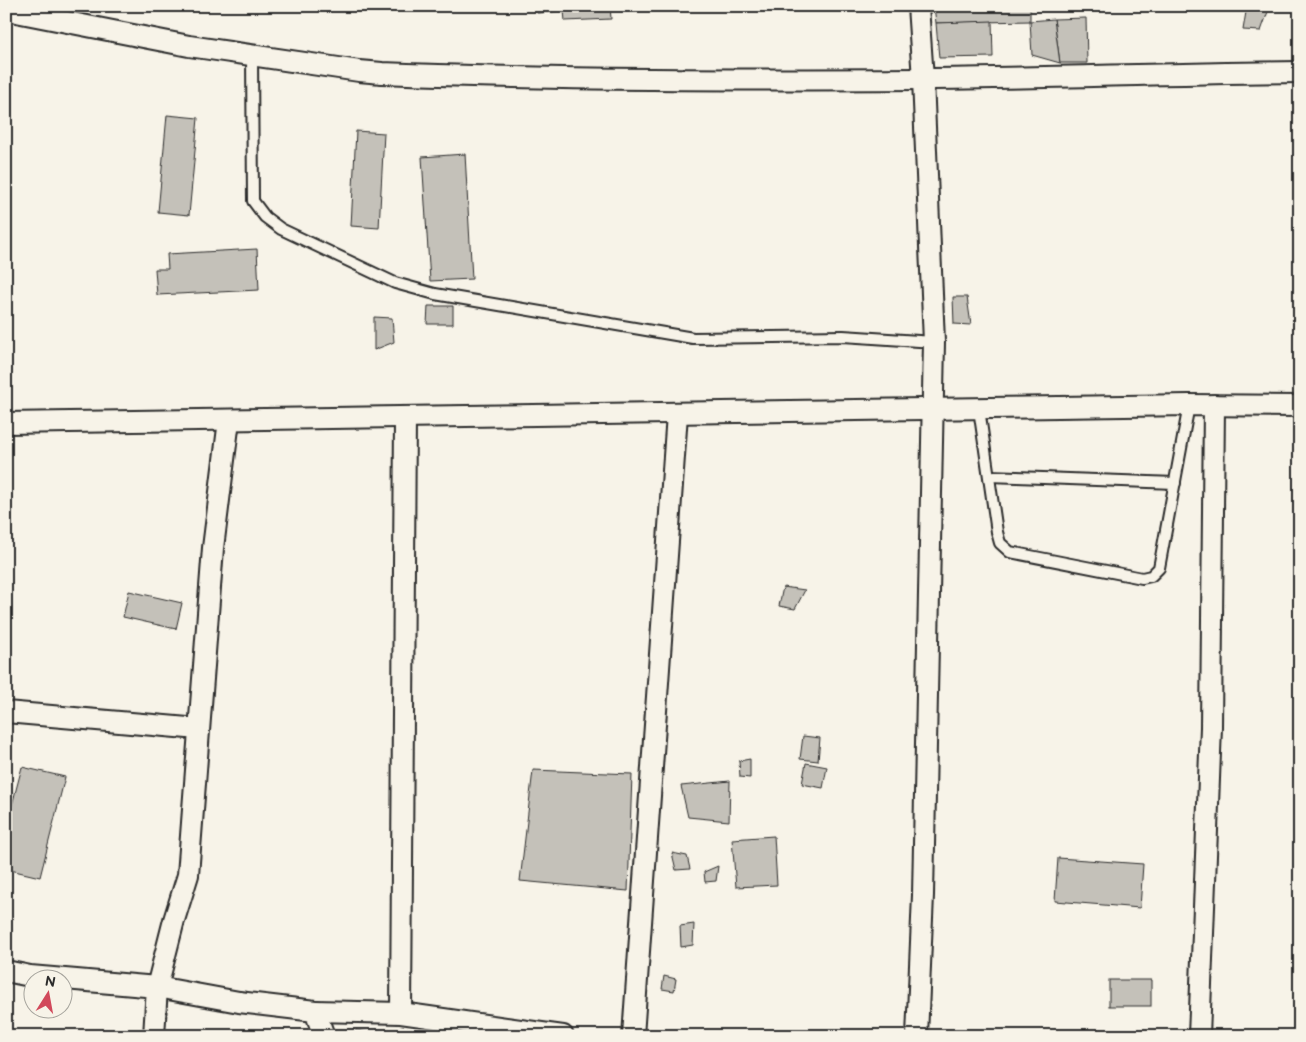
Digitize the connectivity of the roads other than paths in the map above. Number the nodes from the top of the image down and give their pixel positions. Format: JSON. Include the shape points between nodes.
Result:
{"nodes":[{"id":1,"x":918,"y":6,"type":"edge"},
{"id":2,"x":6,"y":10,"type":"edge"},
{"id":3,"x":252,"y":55,"type":"junction"},
{"id":4,"x":1300,"y":72,"type":"edge"},
{"id":5,"x":923,"y":79,"type":"junction"},
{"id":6,"x":934,"y":342,"type":"junction"},
{"id":7,"x":1189,"y":405,"type":"junction"},
{"id":8,"x":1214,"y":405,"type":"junction"},
{"id":9,"x":1300,"y":406,"type":"edge"},
{"id":10,"x":979,"y":409,"type":"junction"},
{"id":11,"x":933,"y":410,"type":"junction"},
{"id":12,"x":677,"y":414,"type":"junction"},
{"id":13,"x":405,"y":418,"type":"junction"},
{"id":14,"x":229,"y":420,"type":"junction"},
{"id":15,"x":6,"y":423,"type":"edge"},
{"id":16,"x":989,"y":476,"type":"junction"},
{"id":17,"x":1175,"y":483,"type":"junction"},
{"id":18,"x":6,"y":712,"type":"edge"},
{"id":19,"x":199,"y":729,"type":"junction"},
{"id":20,"x":6,"y":971,"type":"edge"},
{"id":21,"x":157,"y":987,"type":"junction"},
{"id":22,"x":315,"y":1011,"type":"junction"},
{"id":23,"x":401,"y":1014,"type":"junction"},
{"id":24,"x":154,"y":1036,"type":"edge"},
{"id":25,"x":324,"y":1036,"type":"edge"},
{"id":26,"x":563,"y":1036,"type":"edge"},
{"id":27,"x":634,"y":1036,"type":"edge"},
{"id":28,"x":918,"y":1036,"type":"edge"},
{"id":29,"x":1199,"y":1036,"type":"edge"}],
"edges":[{"from":1,"to":5,"type":"street"},
{"from":2,"to":3,"type":"street"},
{"from":3,"to":5,"type":"street","via":[[359,71],[505,78]]},
{"from":3,"to":6,"type":"lane","via":[[253,201],[265,217],[281,228],[395,283],[435,294],[693,338],[843,336]]},
{"from":4,"to":5,"type":"street"},
{"from":5,"to":6,"type":"street"},
{"from":6,"to":11,"type":"street"},
{"from":7,"to":8,"type":"street"},
{"from":7,"to":10,"type":"street"},
{"from":7,"to":17,"type":"lane"},
{"from":8,"to":9,"type":"street"},
{"from":8,"to":29,"type":"street","via":[[1211,727]]},
{"from":10,"to":11,"type":"street"},
{"from":10,"to":16,"type":"lane"},
{"from":11,"to":12,"type":"street"},
{"from":11,"to":28,"type":"street"},
{"from":12,"to":13,"type":"street"},
{"from":12,"to":27,"type":"street"},
{"from":13,"to":14,"type":"street"},
{"from":13,"to":23,"type":"street"},
{"from":14,"to":15,"type":"street"},
{"from":14,"to":19,"type":"street","via":[[213,548]]},
{"from":16,"to":17,"type":"lane"},
{"from":16,"to":17,"type":"lane","via":[[1000,543],[1010,552],[1142,578],[1151,576],[1160,568]]},
{"from":18,"to":19,"type":"street"},
{"from":19,"to":21,"type":"street","via":[[188,875]]},
{"from":20,"to":21,"type":"street"},
{"from":21,"to":22,"type":"street","via":[[239,1002]]},
{"from":21,"to":24,"type":"street"},
{"from":22,"to":23,"type":"street"},
{"from":22,"to":25,"type":"street"},
{"from":23,"to":26,"type":"street"}]}
